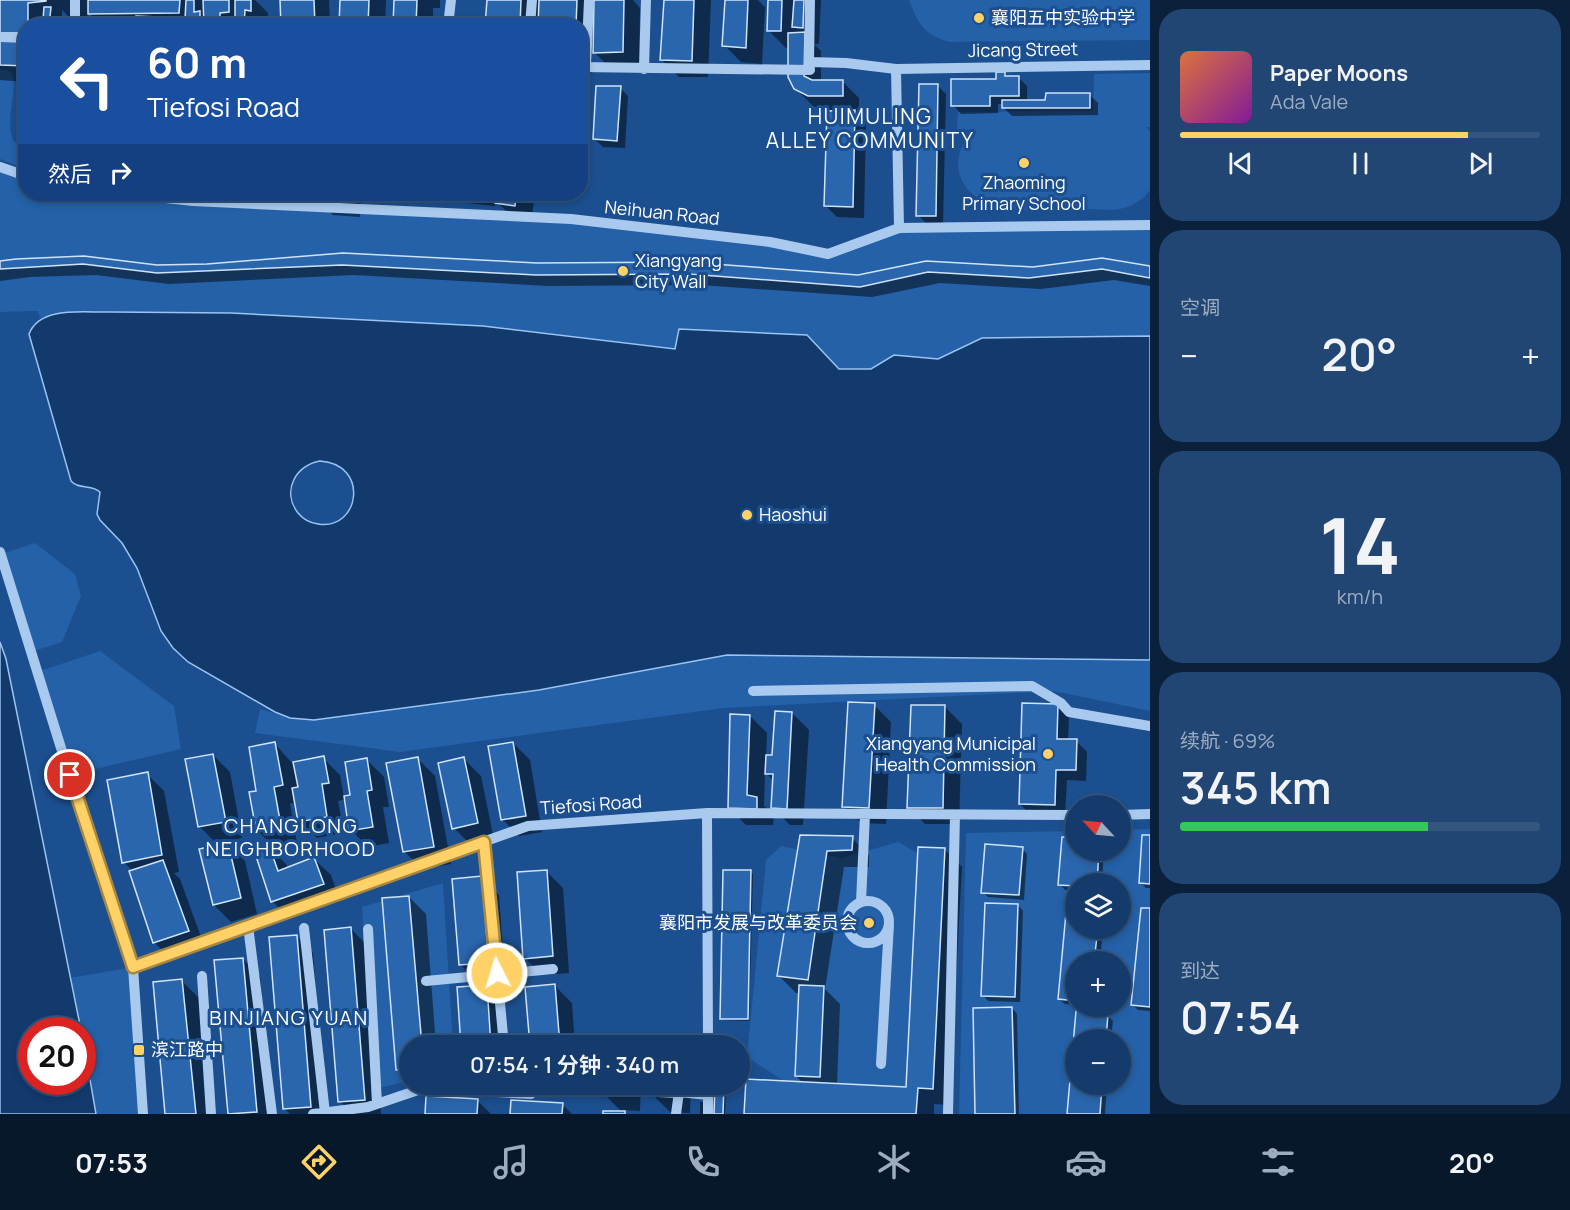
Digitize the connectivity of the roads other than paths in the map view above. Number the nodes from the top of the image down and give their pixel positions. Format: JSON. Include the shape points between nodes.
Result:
{"nodes":[{"id":1,"x":75,"y":0,"type":"edge"},
{"id":2,"x":451,"y":0,"type":"edge"},
{"id":3,"x":531,"y":0,"type":"edge"},
{"id":4,"x":590,"y":0,"type":"edge"},
{"id":5,"x":646,"y":0,"type":"edge"},
{"id":6,"x":810,"y":0,"type":"edge"},
{"id":7,"x":75,"y":18,"type":"edge"},
{"id":8,"x":449,"y":18,"type":"edge"},
{"id":9,"x":530,"y":18,"type":"edge"},
{"id":10,"x":588,"y":19,"type":"edge"},
{"id":11,"x":0,"y":37,"type":"edge"},
{"id":12,"x":18,"y":38,"type":"edge"},
{"id":13,"x":809,"y":62,"type":"junction"},
{"id":14,"x":1150,"y":65,"type":"edge"},
{"id":15,"x":588,"y":67,"type":"edge"},
{"id":16,"x":644,"y":69,"type":"junction"},
{"id":17,"x":896,"y":69,"type":"junction"},
{"id":18,"x":0,"y":167,"type":"edge"},
{"id":19,"x":18,"y":173,"type":"edge"},
{"id":20,"x":193,"y":201,"type":"edge"},
{"id":21,"x":301,"y":201,"type":"edge"},
{"id":22,"x":300,"y":207,"type":"junction"},
{"id":23,"x":1150,"y":225,"type":"edge"},
{"id":24,"x":899,"y":228,"type":"junction"},
{"id":25,"x":0,"y":552,"type":"edge"},
{"id":26,"x":753,"y":691,"type":"dead end"},
{"id":27,"x":1150,"y":726,"type":"edge"},
{"id":28,"x":707,"y":813,"type":"junction"},
{"id":29,"x":865,"y":814,"type":"junction"},
{"id":30,"x":1150,"y":814,"type":"edge"},
{"id":31,"x":955,"y":815,"type":"junction"},
{"id":32,"x":1065,"y":815,"type":"edge"},
{"id":33,"x":1131,"y":815,"type":"edge"},
{"id":34,"x":484,"y":842,"type":"junction"},
{"id":35,"x":861,"y":902,"type":"junction"},
{"id":36,"x":890,"y":924,"type":"junction"},
{"id":37,"x":248,"y":926,"type":"junction"},
{"id":38,"x":304,"y":928,"type":"dead end"},
{"id":39,"x":368,"y":929,"type":"dead end"},
{"id":40,"x":133,"y":967,"type":"junction"},
{"id":41,"x":553,"y":969,"type":"dead end"},
{"id":42,"x":497,"y":973,"type":"junction"},
{"id":43,"x":202,"y":976,"type":"dead end"},
{"id":44,"x":426,"y":981,"type":"dead end"},
{"id":45,"x":503,"y":1035,"type":"edge"},
{"id":46,"x":708,"y":1035,"type":"edge"},
{"id":47,"x":881,"y":1064,"type":"dead end"},
{"id":48,"x":403,"y":1095,"type":"edge"},
{"id":49,"x":679,"y":1095,"type":"edge"},
{"id":50,"x":708,"y":1095,"type":"edge"},
{"id":51,"x":377,"y":1104,"type":"junction"},
{"id":52,"x":319,"y":1113,"type":"edge"},
{"id":53,"x":143,"y":1114,"type":"edge"},
{"id":54,"x":211,"y":1114,"type":"edge"},
{"id":55,"x":272,"y":1114,"type":"edge"},
{"id":56,"x":676,"y":1114,"type":"edge"},
{"id":57,"x":708,"y":1114,"type":"edge"},
{"id":58,"x":948,"y":1114,"type":"edge"}],
"edges":[{"from":1,"to":7,"type":"street"},
{"from":2,"to":8,"type":"street"},
{"from":3,"to":9,"type":"street"},
{"from":4,"to":10,"type":"street"},
{"from":5,"to":16,"type":"street"},
{"from":6,"to":13,"type":"street"},
{"from":11,"to":12,"type":"street"},
{"from":13,"to":16,"type":"street","via":[[810,70]]},
{"from":13,"to":17,"type":"street","name":"Jicang Street"},
{"from":14,"to":17,"type":"street","name":"Jicang Street"},
{"from":15,"to":16,"type":"street"},
{"from":17,"to":24,"type":"street"},
{"from":18,"to":19,"type":"street"},
{"from":20,"to":22,"type":"street","name":"Neihuan Road"},
{"from":21,"to":22,"type":"street"},
{"from":22,"to":24,"type":"street","name":"Neihuan Road","via":[[571,219],[770,242],[828,254]]},
{"from":23,"to":24,"type":"street","name":"Neihuan Road"},
{"from":25,"to":40,"type":"street"},
{"from":26,"to":27,"type":"street","via":[[1032,686],[1069,712]]},
{"from":28,"to":29,"type":"street","name":"Tiefosi Road"},
{"from":28,"to":34,"type":"street","name":"Tiefosi Road","via":[[528,826]]},
{"from":28,"to":46,"type":"street"},
{"from":29,"to":31,"type":"street","name":"Tiefosi Road"},
{"from":29,"to":35,"type":"street"},
{"from":30,"to":33,"type":"street"},
{"from":31,"to":32,"type":"street","name":"Tiefosi Road"},
{"from":31,"to":58,"type":"street"},
{"from":34,"to":37,"type":"street","name":"Tiefosi Road"},
{"from":34,"to":42,"type":"street"},
{"from":35,"to":36,"type":"street","via":[[875,901],[881,905]]},
{"from":35,"to":36,"type":"street","via":[[847,917],[852,937],[872,943],[884,936]]},
{"from":36,"to":47,"type":"street"},
{"from":37,"to":40,"type":"street","name":"Tiefosi Road"},
{"from":37,"to":55,"type":"street"},
{"from":38,"to":52,"type":"street"},
{"from":39,"to":51,"type":"street"},
{"from":40,"to":53,"type":"street"},
{"from":41,"to":42,"type":"street"},
{"from":42,"to":44,"type":"street"},
{"from":42,"to":45,"type":"street"},
{"from":43,"to":54,"type":"street"},
{"from":48,"to":51,"type":"street"},
{"from":49,"to":56,"type":"street"},
{"from":50,"to":57,"type":"street"},
{"from":51,"to":52,"type":"street"}]}
